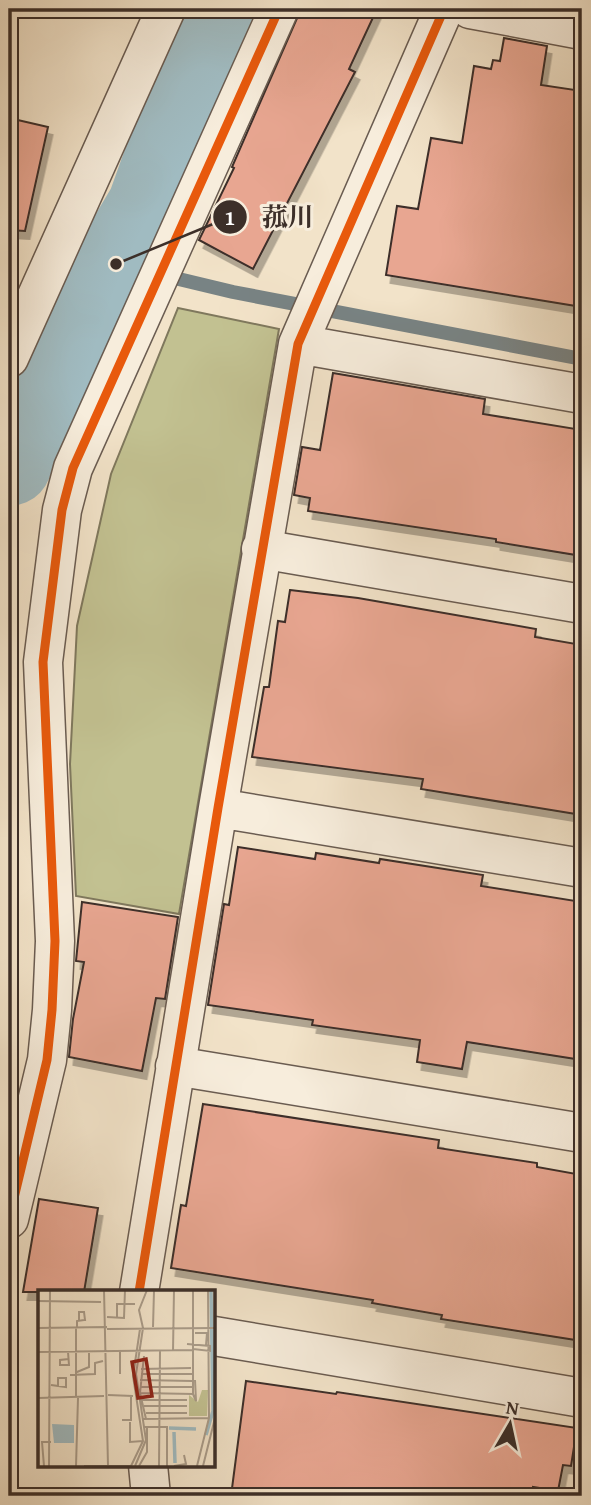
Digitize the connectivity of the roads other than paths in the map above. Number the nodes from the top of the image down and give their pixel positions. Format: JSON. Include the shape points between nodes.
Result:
{"nodes":[{"id":1,"x":166,"y":9,"type":"edge"},
{"id":2,"x":279,"y":9,"type":"edge"},
{"id":3,"x":444,"y":9,"type":"edge"},
{"id":4,"x":470,"y":9,"type":"edge"},
{"id":5,"x":582,"y":30,"type":"edge"},
{"id":6,"x":298,"y":344,"type":"junction"},
{"id":7,"x":9,"y":358,"type":"edge"},
{"id":8,"x":582,"y":394,"type":"edge"},
{"id":9,"x":261,"y":549,"type":"junction"},
{"id":10,"x":582,"y":604,"type":"edge"},
{"id":11,"x":218,"y":808,"type":"junction"},
{"id":12,"x":582,"y":869,"type":"edge"},
{"id":13,"x":175,"y":1066,"type":"junction"},
{"id":14,"x":582,"y":1133,"type":"edge"},
{"id":15,"x":9,"y":1219,"type":"edge"},
{"id":16,"x":138,"y":1290,"type":"edge"},
{"id":17,"x":215,"y":1336,"type":"edge"},
{"id":18,"x":582,"y":1398,"type":"edge"},
{"id":19,"x":148,"y":1466,"type":"edge"},
{"id":20,"x":151,"y":1496,"type":"edge"}],
"edges":[{"from":1,"to":7,"type":"street"},
{"from":2,"to":15,"type":"street","via":[[73,468],[62,510],[43,662],[55,941],[52,1010],[47,1060]]},
{"from":3,"to":6,"type":"street"},
{"from":4,"to":5,"type":"street"},
{"from":6,"to":8,"type":"street"},
{"from":6,"to":9,"type":"street"},
{"from":9,"to":10,"type":"street"},
{"from":9,"to":11,"type":"street"},
{"from":11,"to":12,"type":"street"},
{"from":11,"to":13,"type":"street"},
{"from":13,"to":14,"type":"street"},
{"from":13,"to":16,"type":"street"},
{"from":17,"to":18,"type":"street"},
{"from":19,"to":20,"type":"street"}]}
